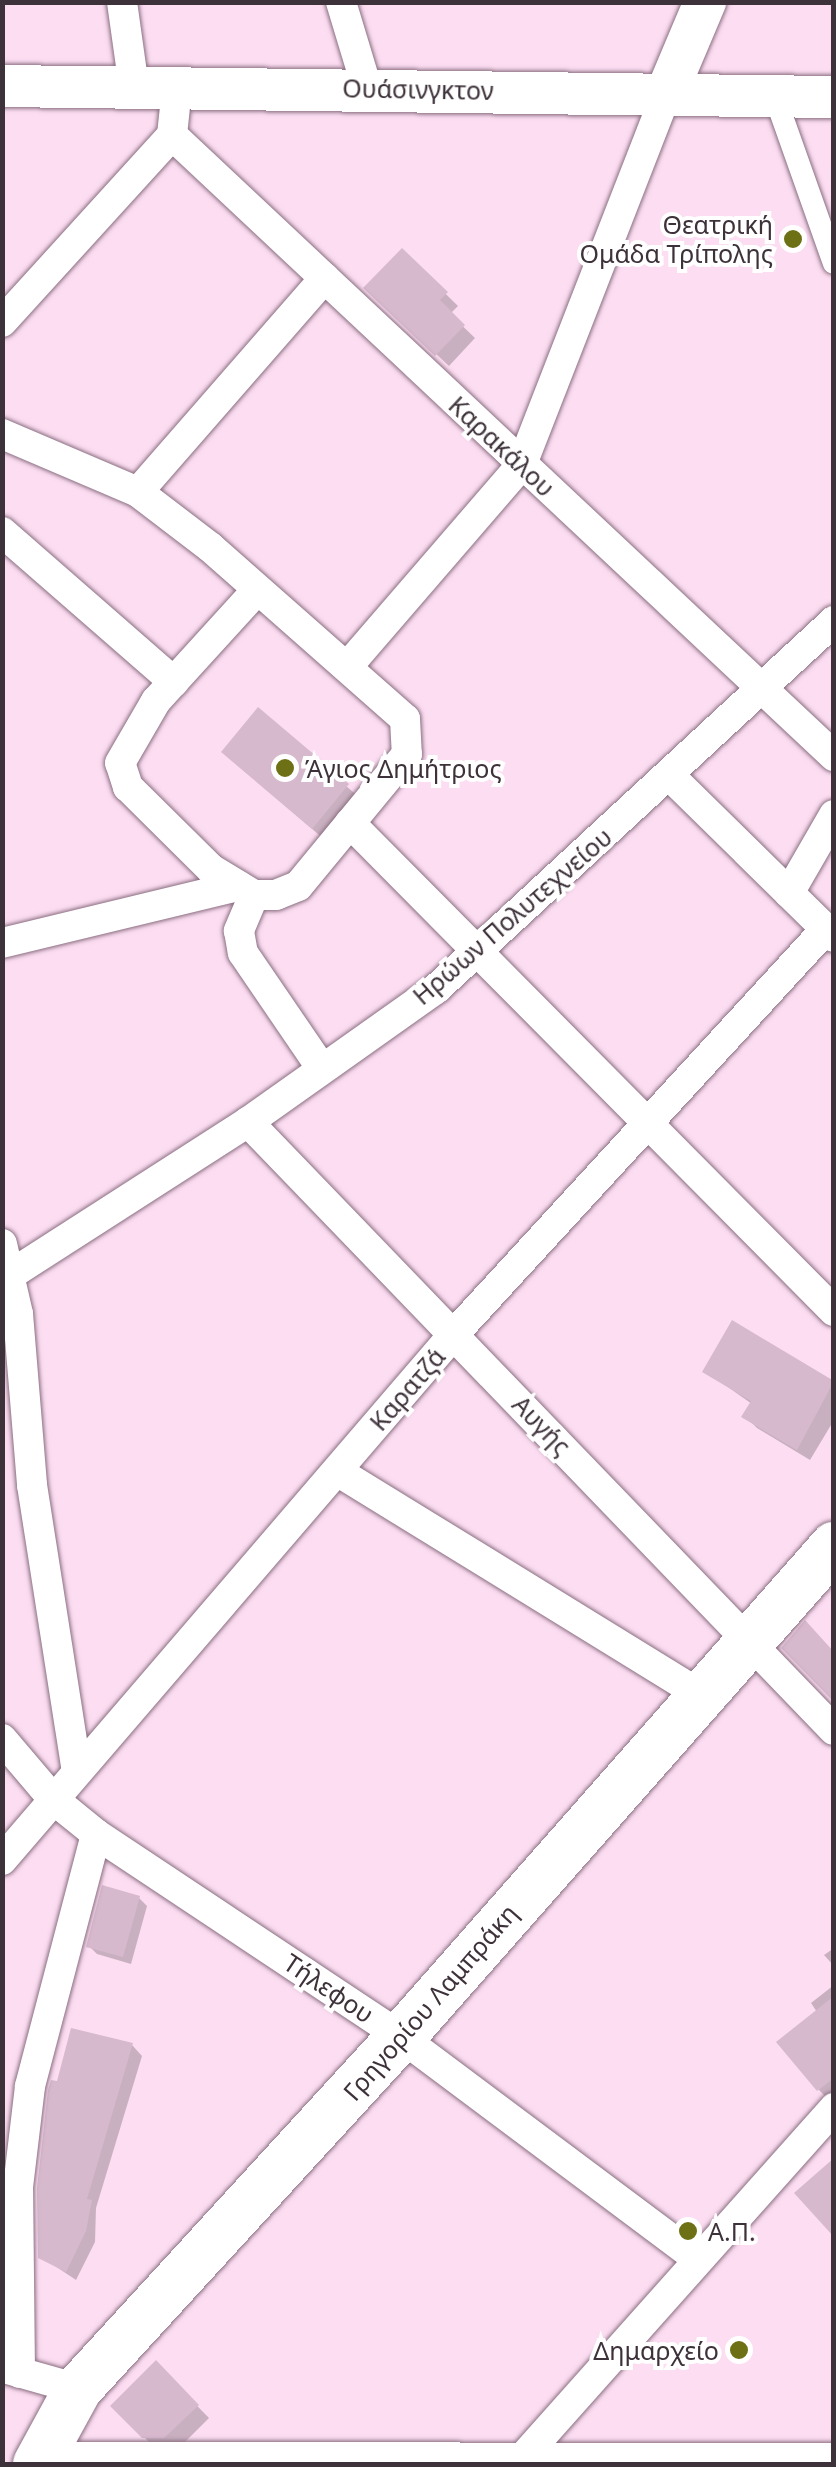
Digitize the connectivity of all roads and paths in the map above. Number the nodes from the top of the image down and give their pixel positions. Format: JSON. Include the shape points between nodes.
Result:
{"nodes":[{"id":1,"x":122,"y":2,"type":"edge"},
{"id":2,"x":341,"y":2,"type":"edge"},
{"id":3,"x":705,"y":2,"type":"edge"},
{"id":4,"x":2,"y":86,"type":"edge"},
{"id":5,"x":134,"y":87,"type":"junction"},
{"id":6,"x":178,"y":88,"type":"junction"},
{"id":7,"x":368,"y":88,"type":"junction"},
{"id":8,"x":667,"y":92,"type":"junction"},
{"id":9,"x":774,"y":94,"type":"junction"},
{"id":10,"x":834,"y":97,"type":"edge"},
{"id":11,"x":172,"y":135,"type":"junction"},
{"id":12,"x":834,"y":262,"type":"edge"},
{"id":13,"x":325,"y":278,"type":"junction"},
{"id":14,"x":2,"y":322,"type":"edge"},
{"id":15,"x":2,"y":434,"type":"edge"},
{"id":16,"x":522,"y":464,"type":"junction"},
{"id":17,"x":138,"y":492,"type":"junction"},
{"id":18,"x":2,"y":532,"type":"edge"},
{"id":19,"x":257,"y":590,"type":"junction"},
{"id":20,"x":834,"y":621,"type":"edge"},
{"id":21,"x":347,"y":666,"type":"junction"},
{"id":22,"x":174,"y":682,"type":"junction"},
{"id":23,"x":758,"y":686,"type":"junction"},
{"id":24,"x":834,"y":756,"type":"edge"},
{"id":25,"x":669,"y":776,"type":"junction"},
{"id":26,"x":834,"y":816,"type":"edge"},
{"id":27,"x":350,"y":823,"type":"junction"},
{"id":28,"x":246,"y":891,"type":"junction"},
{"id":29,"x":789,"y":893,"type":"junction"},
{"id":30,"x":830,"y":933,"type":"edge"},
{"id":31,"x":2,"y":943,"type":"edge"},
{"id":32,"x":474,"y":953,"type":"junction"},
{"id":33,"x":322,"y":1069,"type":"junction"},
{"id":34,"x":248,"y":1122,"type":"junction"},
{"id":35,"x":647,"y":1126,"type":"junction"},
{"id":36,"x":2,"y":1244,"type":"edge"},
{"id":37,"x":7,"y":1278,"type":"edge"},
{"id":38,"x":834,"y":1311,"type":"edge"},
{"id":39,"x":454,"y":1334,"type":"junction"},
{"id":40,"x":337,"y":1470,"type":"junction"},
{"id":41,"x":834,"y":1546,"type":"edge"},
{"id":42,"x":749,"y":1638,"type":"junction"},
{"id":43,"x":699,"y":1694,"type":"junction"},
{"id":44,"x":834,"y":1730,"type":"edge"},
{"id":45,"x":5,"y":1745,"type":"edge"},
{"id":46,"x":77,"y":1771,"type":"junction"},
{"id":47,"x":53,"y":1799,"type":"junction"},
{"id":48,"x":96,"y":1834,"type":"junction"},
{"id":49,"x":2,"y":1860,"type":"edge"},
{"id":50,"x":401,"y":2037,"type":"junction"},
{"id":51,"x":834,"y":2108,"type":"edge"},
{"id":52,"x":11,"y":2174,"type":"edge"},
{"id":53,"x":696,"y":2258,"type":"junction"},
{"id":54,"x":11,"y":2370,"type":"edge"},
{"id":55,"x":78,"y":2388,"type":"junction"},
{"id":56,"x":834,"y":2458,"type":"edge"},
{"id":57,"x":39,"y":2461,"type":"edge"},
{"id":58,"x":518,"y":2463,"type":"edge"}],
"edges":[{"from":1,"to":5,"type":"street"},
{"from":2,"to":7,"type":"street"},
{"from":3,"to":8,"type":"main road"},
{"from":4,"to":5,"type":"main road","name":"Ουάσινγκτον"},
{"from":5,"to":6,"type":"main road","name":"Ουάσινγκτον"},
{"from":6,"to":7,"type":"main road","name":"Ουάσινγκτον"},
{"from":6,"to":11,"type":"street"},
{"from":7,"to":8,"type":"main road","name":"Ουάσινγκτον"},
{"from":8,"to":9,"type":"main road","name":"Ουάσινγκτον"},
{"from":8,"to":16,"type":"street"},
{"from":9,"to":10,"type":"main road","name":"Ουάσινγκτον"},
{"from":9,"to":12,"type":"street"},
{"from":11,"to":13,"type":"street","name":"Καρακάλου"},
{"from":11,"to":14,"type":"street"},
{"from":13,"to":16,"type":"street","name":"Καρακάλου"},
{"from":13,"to":17,"type":"street"},
{"from":15,"to":17,"type":"street"},
{"from":16,"to":21,"type":"street"},
{"from":16,"to":23,"type":"street","name":"Καρακάλου"},
{"from":17,"to":19,"type":"street"},
{"from":18,"to":22,"type":"street"},
{"from":19,"to":21,"type":"street"},
{"from":19,"to":22,"type":"street"},
{"from":20,"to":23,"type":"street","name":"Ηρώων Πολυτεχνείου"},
{"from":21,"to":27,"type":"street","via":[[405,719],[410,735],[407,754]]},
{"from":22,"to":28,"type":"street","via":[[131,738],[120,764],[128,787]]},
{"from":23,"to":24,"type":"street","name":"Καρακάλου"},
{"from":23,"to":25,"type":"street","name":"Ηρώων Πολυτεχνείου"},
{"from":25,"to":29,"type":"street"},
{"from":25,"to":32,"type":"street","name":"Ηρώων Πολυτεχνείου"},
{"from":26,"to":29,"type":"street"},
{"from":27,"to":28,"type":"street","via":[[298,886]]},
{"from":27,"to":32,"type":"street"},
{"from":28,"to":31,"type":"street"},
{"from":28,"to":33,"type":"street","via":[[238,931],[243,953]]},
{"from":29,"to":30,"type":"street"},
{"from":30,"to":35,"type":"street","name":"Καρατζά"},
{"from":32,"to":33,"type":"street","name":"Ηρώων Πολυτεχνείου"},
{"from":32,"to":35,"type":"street"},
{"from":33,"to":34,"type":"street","name":"Ηρώων Πολυτεχνείου"},
{"from":34,"to":37,"type":"street","name":"Ηρώων Πολυτεχνείου"},
{"from":34,"to":39,"type":"street","name":"Αυγής"},
{"from":35,"to":38,"type":"street"},
{"from":35,"to":39,"type":"street","name":"Καρατζά"},
{"from":36,"to":37,"type":"street"},
{"from":37,"to":46,"type":"street"},
{"from":39,"to":40,"type":"street","name":"Καρατζά"},
{"from":39,"to":42,"type":"street","name":"Αυγής"},
{"from":40,"to":43,"type":"street"},
{"from":40,"to":46,"type":"street","name":"Καρατζά"},
{"from":41,"to":42,"type":"main road","name":"Γρηγορίου Λαμπράκη"},
{"from":42,"to":43,"type":"main road","name":"Γρηγορίου Λαμπράκη"},
{"from":42,"to":44,"type":"street","name":"Αυγής"},
{"from":43,"to":50,"type":"main road","name":"Γρηγορίου Λαμπράκη"},
{"from":45,"to":47,"type":"street","name":"Τήλεφου"},
{"from":46,"to":47,"type":"street","name":"Καρατζά"},
{"from":47,"to":48,"type":"street","name":"Τήλεφου"},
{"from":47,"to":49,"type":"street","name":"Καρατζά"},
{"from":48,"to":50,"type":"street","name":"Τήλεφου"},
{"from":48,"to":52,"type":"street"},
{"from":50,"to":53,"type":"street","name":"Τήλεφου"},
{"from":50,"to":55,"type":"main road","name":"Γρηγορίου Λαμπράκη"},
{"from":51,"to":53,"type":"street"},
{"from":52,"to":54,"type":"street"},
{"from":53,"to":58,"type":"street"},
{"from":54,"to":55,"type":"street"},
{"from":55,"to":57,"type":"main road","name":"Γρηγορίου Λαμπράκη"},
{"from":56,"to":58,"type":"street"},
{"from":57,"to":58,"type":"street"}]}
